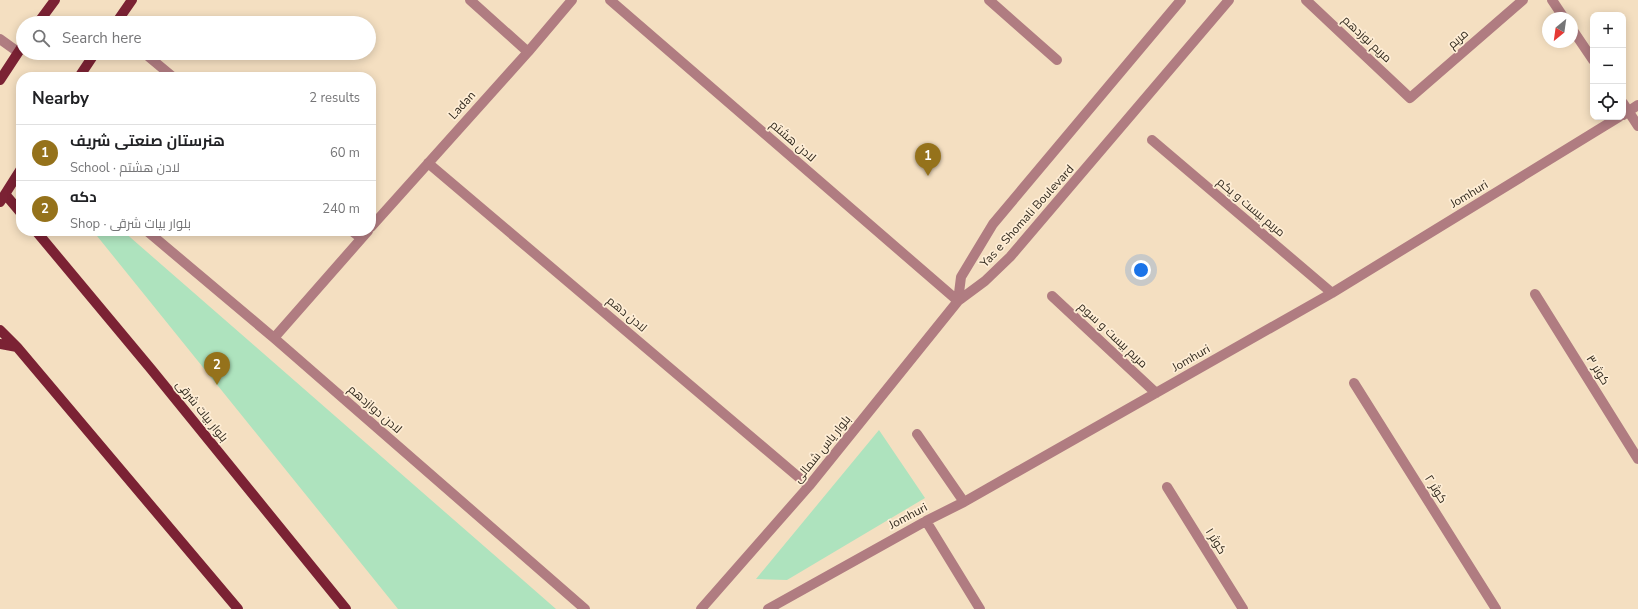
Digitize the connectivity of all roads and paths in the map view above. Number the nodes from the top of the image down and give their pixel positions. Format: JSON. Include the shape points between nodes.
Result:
{"nodes":[{"id":1,"x":55,"y":0,"type":"edge"},
{"id":2,"x":132,"y":0,"type":"edge"},
{"id":3,"x":470,"y":0,"type":"edge"},
{"id":4,"x":572,"y":0,"type":"edge"},
{"id":5,"x":610,"y":0,"type":"edge"},
{"id":6,"x":989,"y":0,"type":"edge"},
{"id":7,"x":1181,"y":0,"type":"edge"},
{"id":8,"x":1229,"y":0,"type":"edge"},
{"id":9,"x":1306,"y":0,"type":"edge"},
{"id":10,"x":1523,"y":0,"type":"edge"},
{"id":11,"x":1552,"y":0,"type":"edge"},
{"id":12,"x":1560,"y":12,"type":"edge"},
{"id":13,"x":43,"y":16,"type":"edge"},
{"id":14,"x":121,"y":16,"type":"edge"},
{"id":15,"x":1578,"y":38,"type":"edge"},
{"id":16,"x":0,"y":39,"type":"edge"},
{"id":17,"x":16,"y":46,"type":"edge"},
{"id":18,"x":528,"y":52,"type":"junction"},
{"id":19,"x":16,"y":54,"type":"edge"},
{"id":20,"x":1590,"y":56,"type":"edge"},
{"id":21,"x":90,"y":60,"type":"edge"},
{"id":22,"x":153,"y":60,"type":"edge"},
{"id":23,"x":1057,"y":60,"type":"dead end"},
{"id":24,"x":82,"y":72,"type":"edge"},
{"id":25,"x":167,"y":72,"type":"edge"},
{"id":26,"x":0,"y":80,"type":"edge"},
{"id":27,"x":1410,"y":98,"type":"joint"},
{"id":28,"x":1638,"y":105,"type":"edge"},
{"id":29,"x":1626,"y":110,"type":"edge"},
{"id":30,"x":1626,"y":111,"type":"edge"},
{"id":31,"x":1614,"y":120,"type":"edge"},
{"id":32,"x":1638,"y":126,"type":"edge"},
{"id":33,"x":1152,"y":140,"type":"dead end"},
{"id":34,"x":428,"y":163,"type":"junction"},
{"id":35,"x":16,"y":177,"type":"edge"},
{"id":36,"x":2,"y":198,"type":"edge"},
{"id":37,"x":16,"y":209,"type":"edge"},
{"id":38,"x":376,"y":221,"type":"edge"},
{"id":39,"x":40,"y":236,"type":"edge"},
{"id":40,"x":153,"y":236,"type":"edge"},
{"id":41,"x":363,"y":236,"type":"edge"},
{"id":42,"x":1332,"y":293,"type":"junction"},
{"id":43,"x":1535,"y":294,"type":"dead end"},
{"id":44,"x":1052,"y":296,"type":"dead end"},
{"id":45,"x":958,"y":301,"type":"junction"},
{"id":46,"x":0,"y":330,"type":"edge"},
{"id":47,"x":274,"y":338,"type":"junction"},
{"id":48,"x":0,"y":344,"type":"edge"},
{"id":49,"x":17,"y":347,"type":"junction"},
{"id":50,"x":1354,"y":383,"type":"dead end"},
{"id":51,"x":1156,"y":393,"type":"junction"},
{"id":52,"x":917,"y":434,"type":"dead end"},
{"id":53,"x":1638,"y":459,"type":"edge"},
{"id":54,"x":809,"y":486,"type":"junction"},
{"id":55,"x":1167,"y":487,"type":"dead end"},
{"id":56,"x":964,"y":502,"type":"junction"},
{"id":57,"x":926,"y":521,"type":"junction"},
{"id":58,"x":238,"y":609,"type":"edge"},
{"id":59,"x":346,"y":609,"type":"edge"},
{"id":60,"x":585,"y":609,"type":"edge"},
{"id":61,"x":701,"y":609,"type":"edge"},
{"id":62,"x":768,"y":609,"type":"edge"},
{"id":63,"x":980,"y":609,"type":"edge"},
{"id":64,"x":1243,"y":609,"type":"edge"},
{"id":65,"x":1496,"y":609,"type":"edge"}],
"edges":[{"from":1,"to":13,"type":"main road"},
{"from":2,"to":14,"type":"main road"},
{"from":3,"to":18,"type":"street"},
{"from":4,"to":18,"type":"street","name":"Ladan"},
{"from":5,"to":45,"type":"street","name":"لادن هشتم"},
{"from":6,"to":23,"type":"street"},
{"from":7,"to":45,"type":"street","name":"Yas e Shomali Boulevard","via":[[993,224],[961,277]]},
{"from":8,"to":45,"type":"street","name":"Yas e Shomali Boulevard","via":[[1010,257],[985,281]]},
{"from":9,"to":27,"type":"street","name":"مریم نوزدهم"},
{"from":10,"to":27,"type":"street","name":"مریم"},
{"from":11,"to":12,"type":"street"},
{"from":15,"to":20,"type":"street"},
{"from":16,"to":17,"type":"street"},
{"from":18,"to":34,"type":"street","name":"Ladan"},
{"from":19,"to":26,"type":"main road"},
{"from":21,"to":24,"type":"main road"},
{"from":22,"to":25,"type":"street"},
{"from":28,"to":29,"type":"street"},
{"from":30,"to":32,"type":"street"},
{"from":31,"to":42,"type":"street","name":"Jomhuri"},
{"from":33,"to":42,"type":"street","name":"مریم بیست و یکم"},
{"from":34,"to":38,"type":"street","name":"Ladan"},
{"from":34,"to":54,"type":"street","name":"لادن دهم"},
{"from":35,"to":36,"type":"main road"},
{"from":36,"to":37,"type":"main road"},
{"from":39,"to":59,"type":"main road","name":"بلوار بیات شرقی"},
{"from":40,"to":47,"type":"street","name":"لادن دوازدهم"},
{"from":41,"to":47,"type":"street"},
{"from":42,"to":51,"type":"street","name":"Jomhuri"},
{"from":43,"to":53,"type":"street","name":"کوثر ۳"},
{"from":44,"to":51,"type":"street","name":"مریم بیست و سوم"},
{"from":45,"to":54,"type":"street","name":"بلوار یاس شمالی"},
{"from":46,"to":49,"type":"main road"},
{"from":47,"to":60,"type":"street","name":"لادن دوازدهم"},
{"from":48,"to":49,"type":"main road"},
{"from":49,"to":58,"type":"main road"},
{"from":50,"to":65,"type":"street","name":"کوثر ۲"},
{"from":51,"to":56,"type":"street","name":"Jomhuri"},
{"from":52,"to":56,"type":"street"},
{"from":54,"to":61,"type":"street","name":"بلوار یاس شمالی"},
{"from":55,"to":64,"type":"street","name":"کوثر ۱"},
{"from":56,"to":57,"type":"street","name":"Jomhuri"},
{"from":57,"to":62,"type":"street","name":"Jomhuri"},
{"from":57,"to":63,"type":"street"}]}
